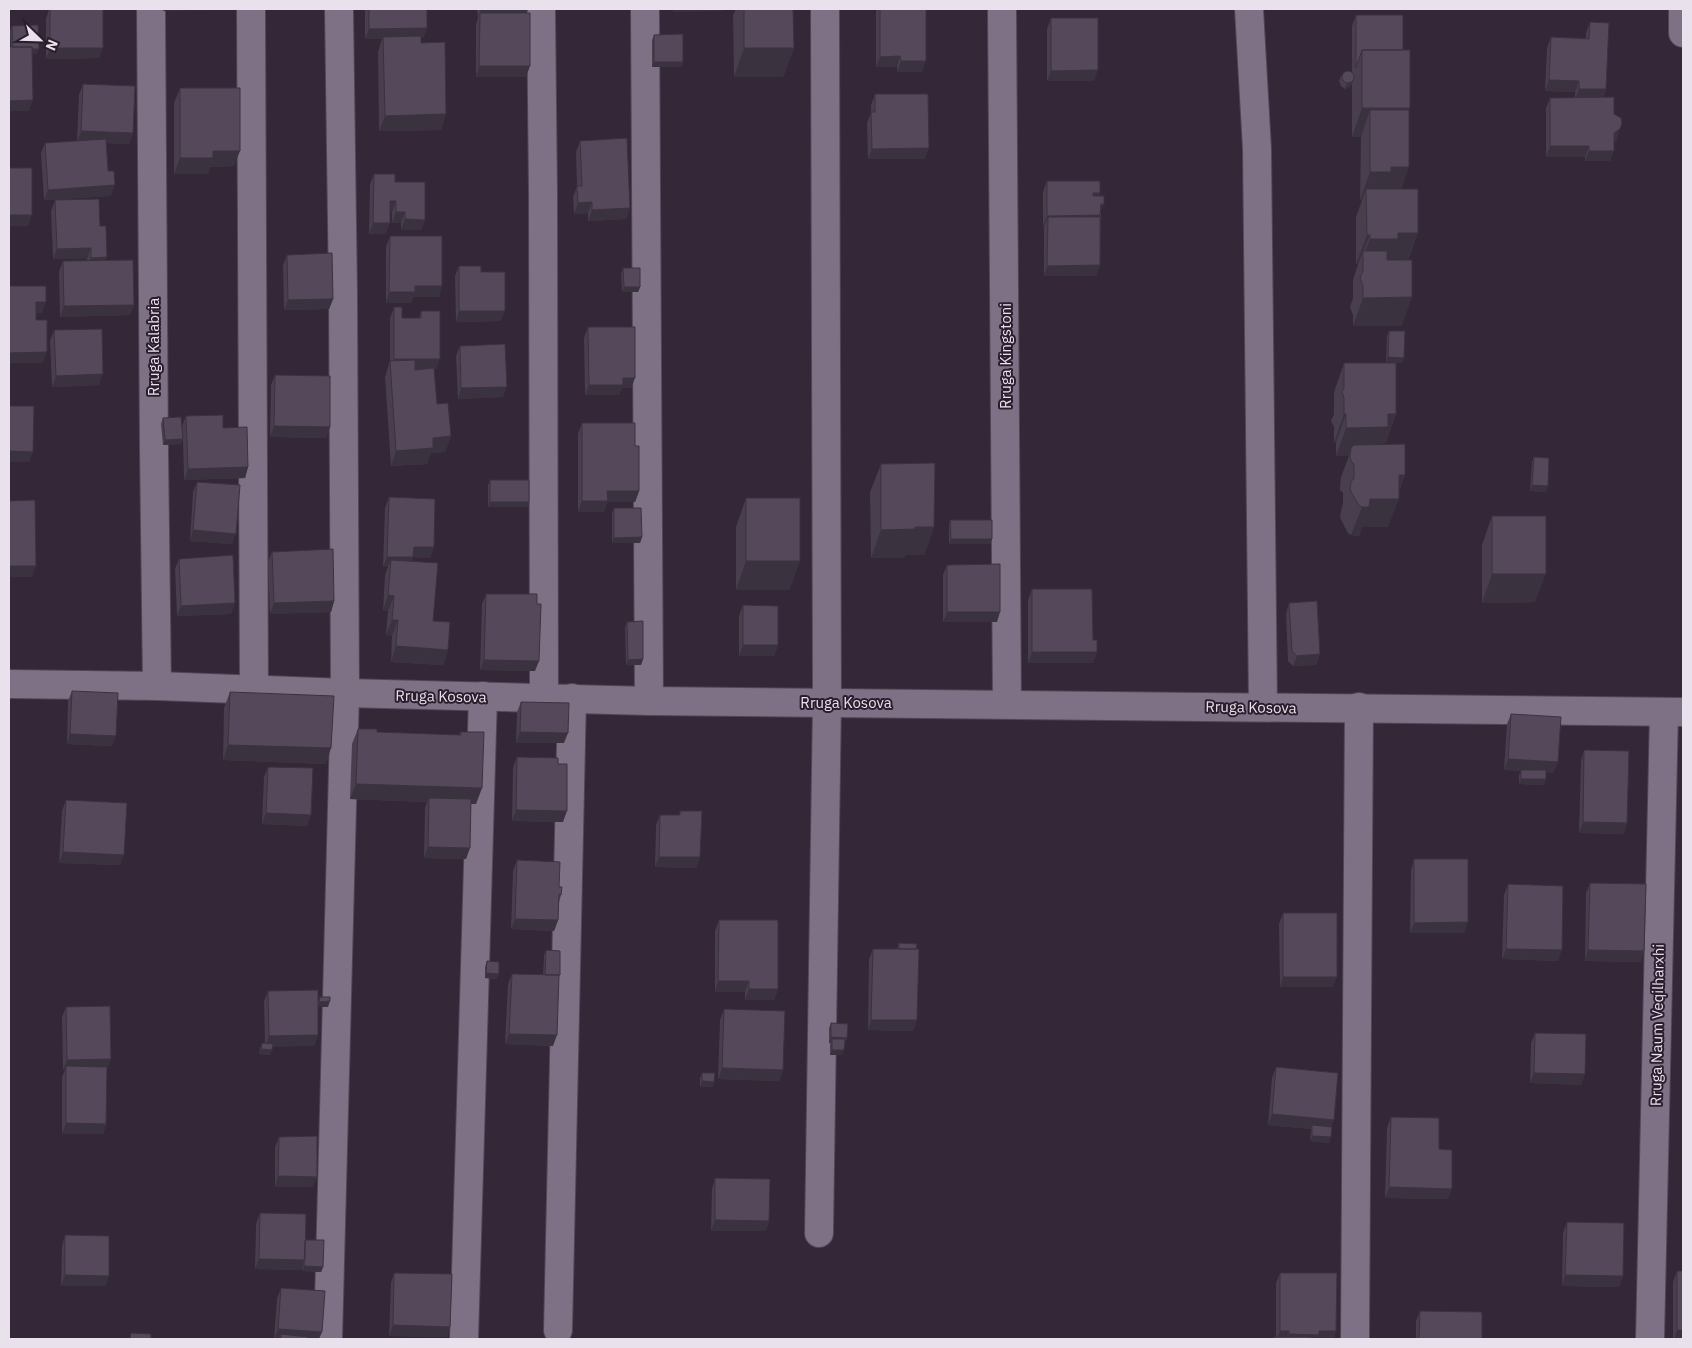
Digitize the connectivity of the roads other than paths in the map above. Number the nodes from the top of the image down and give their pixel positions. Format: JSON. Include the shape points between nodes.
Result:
{"nodes":[{"id":1,"x":151,"y":9,"type":"edge"},
{"id":2,"x":251,"y":9,"type":"edge"},
{"id":3,"x":339,"y":9,"type":"edge"},
{"id":4,"x":541,"y":9,"type":"edge"},
{"id":5,"x":645,"y":9,"type":"edge"},
{"id":6,"x":825,"y":9,"type":"edge"},
{"id":7,"x":1002,"y":9,"type":"edge"},
{"id":8,"x":1249,"y":9,"type":"edge"},
{"id":9,"x":1683,"y":9,"type":"edge"},
{"id":10,"x":1683,"y":33,"type":"edge"},
{"id":11,"x":9,"y":684,"type":"edge"},
{"id":12,"x":158,"y":686,"type":"junction"},
{"id":13,"x":254,"y":690,"type":"junction"},
{"id":14,"x":345,"y":693,"type":"junction"},
{"id":15,"x":483,"y":696,"type":"junction"},
{"id":16,"x":544,"y":698,"type":"junction"},
{"id":17,"x":572,"y":698,"type":"junction"},
{"id":18,"x":649,"y":700,"type":"junction"},
{"id":19,"x":827,"y":702,"type":"junction"},
{"id":20,"x":1007,"y":704,"type":"junction"},
{"id":21,"x":1264,"y":707,"type":"junction"},
{"id":22,"x":1359,"y":707,"type":"junction"},
{"id":23,"x":1674,"y":712,"type":"edge"},
{"id":24,"x":819,"y":1233,"type":"dead end"},
{"id":25,"x":558,"y":1330,"type":"dead end"},
{"id":26,"x":328,"y":1339,"type":"edge"},
{"id":27,"x":464,"y":1339,"type":"edge"},
{"id":28,"x":1355,"y":1339,"type":"edge"},
{"id":29,"x":1650,"y":1339,"type":"edge"}],
"edges":[{"from":1,"to":12,"type":"street","name":"Rruga Kalabria"},
{"from":2,"to":13,"type":"street"},
{"from":3,"to":14,"type":"street"},
{"from":4,"to":16,"type":"street"},
{"from":5,"to":18,"type":"street"},
{"from":6,"to":19,"type":"street"},
{"from":7,"to":20,"type":"street","name":"Rruga Kingstoni"},
{"from":8,"to":21,"type":"street","via":[[1257,149]]},
{"from":9,"to":10,"type":"street"},
{"from":11,"to":12,"type":"street","name":"Rruga Kosova"},
{"from":12,"to":13,"type":"street","name":"Rruga Kosova"},
{"from":13,"to":14,"type":"street","name":"Rruga Kosova"},
{"from":14,"to":15,"type":"street","name":"Rruga Kosova"},
{"from":14,"to":26,"type":"street"},
{"from":15,"to":16,"type":"street","name":"Rruga Kosova"},
{"from":15,"to":27,"type":"street"},
{"from":16,"to":17,"type":"street","name":"Rruga Kosova"},
{"from":17,"to":18,"type":"street","name":"Rruga Kosova"},
{"from":17,"to":25,"type":"street"},
{"from":18,"to":19,"type":"street","name":"Rruga Kosova"},
{"from":19,"to":20,"type":"street","name":"Rruga Kosova"},
{"from":19,"to":24,"type":"street"},
{"from":20,"to":21,"type":"street","name":"Rruga Kosova"},
{"from":21,"to":22,"type":"street","name":"Rruga Kosova"},
{"from":22,"to":23,"type":"street","name":"Rruga Kosova"},
{"from":22,"to":28,"type":"street"},
{"from":23,"to":29,"type":"street","name":"Rruga Naum Veqilharxhi"}]}
